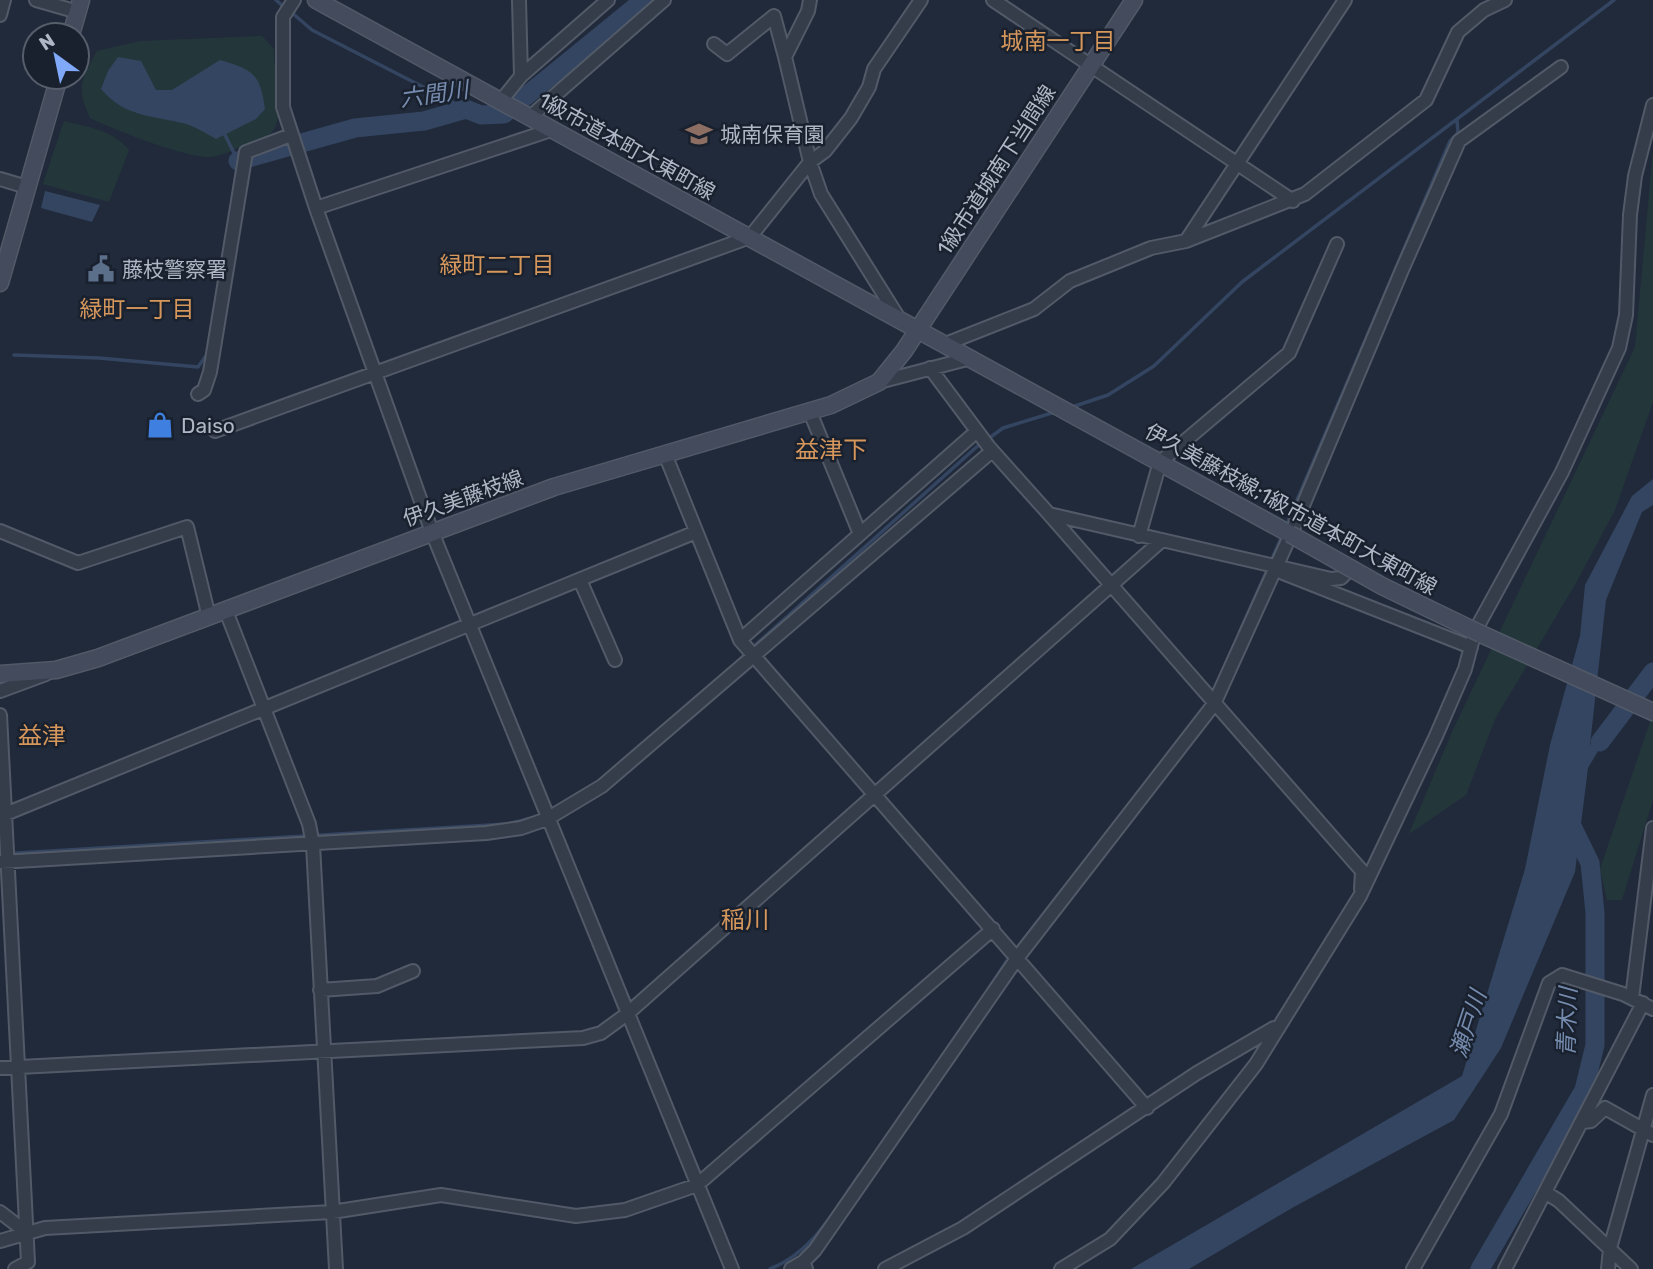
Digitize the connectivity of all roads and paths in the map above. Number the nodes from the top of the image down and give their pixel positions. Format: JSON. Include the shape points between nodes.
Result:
{"nodes":[{"id":1,"x":4,"y":0,"type":"edge"},
{"id":2,"x":36,"y":0,"type":"edge"},
{"id":3,"x":294,"y":0,"type":"edge"},
{"id":4,"x":316,"y":0,"type":"edge"},
{"id":5,"x":519,"y":0,"type":"edge"},
{"id":6,"x":608,"y":0,"type":"edge"},
{"id":7,"x":664,"y":0,"type":"edge"},
{"id":8,"x":810,"y":0,"type":"edge"},
{"id":9,"x":921,"y":0,"type":"edge"},
{"id":10,"x":993,"y":0,"type":"edge"},
{"id":11,"x":1134,"y":0,"type":"edge"},
{"id":12,"x":1345,"y":0,"type":"edge"},
{"id":13,"x":1505,"y":0,"type":"edge"},
{"id":14,"x":79,"y":6,"type":"edge"},
{"id":15,"x":0,"y":15,"type":"edge"},
{"id":16,"x":714,"y":44,"type":"dead end"},
{"id":17,"x":785,"y":57,"type":"junction"},
{"id":18,"x":1091,"y":64,"type":"junction"},
{"id":19,"x":1562,"y":67,"type":"dead end"},
{"id":20,"x":522,"y":76,"type":"junction"},
{"id":21,"x":55,"y":91,"type":"edge"},
{"id":22,"x":500,"y":101,"type":"junction"},
{"id":23,"x":1653,"y":105,"type":"edge"},
{"id":24,"x":530,"y":117,"type":"junction"},
{"id":25,"x":551,"y":130,"type":"junction"},
{"id":26,"x":291,"y":135,"type":"junction"},
{"id":27,"x":810,"y":162,"type":"junction"},
{"id":28,"x":1238,"y":163,"type":"junction"},
{"id":29,"x":0,"y":179,"type":"edge"},
{"id":30,"x":27,"y":187,"type":"junction"},
{"id":31,"x":1293,"y":201,"type":"junction"},
{"id":32,"x":316,"y":208,"type":"junction"},
{"id":33,"x":750,"y":237,"type":"junction"},
{"id":34,"x":1186,"y":241,"type":"junction"},
{"id":35,"x":1337,"y":244,"type":"dead end"},
{"id":36,"x":0,"y":283,"type":"edge"},
{"id":37,"x":898,"y":317,"type":"junction"},
{"id":38,"x":918,"y":328,"type":"junction"},
{"id":39,"x":947,"y":344,"type":"junction"},
{"id":40,"x":971,"y":358,"type":"junction"},
{"id":41,"x":930,"y":368,"type":"junction"},
{"id":42,"x":375,"y":373,"type":"junction"},
{"id":43,"x":879,"y":382,"type":"junction"},
{"id":44,"x":198,"y":394,"type":"dead end"},
{"id":45,"x":810,"y":412,"type":"junction"},
{"id":46,"x":215,"y":431,"type":"dead end"},
{"id":47,"x":978,"y":431,"type":"junction"},
{"id":48,"x":991,"y":449,"type":"junction"},
{"id":49,"x":665,"y":454,"type":"junction"},
{"id":50,"x":1160,"y":462,"type":"junction"},
{"id":51,"x":1049,"y":514,"type":"junction"},
{"id":52,"x":0,"y":531,"type":"edge"},
{"id":53,"x":432,"y":532,"type":"junction"},
{"id":54,"x":696,"y":532,"type":"junction"},
{"id":55,"x":860,"y":534,"type":"junction"},
{"id":56,"x":1291,"y":534,"type":"junction"},
{"id":57,"x":1139,"y":536,"type":"junction"},
{"id":58,"x":1161,"y":541,"type":"junction"},
{"id":59,"x":1275,"y":567,"type":"junction"},
{"id":60,"x":1352,"y":568,"type":"junction"},
{"id":61,"x":580,"y":580,"type":"junction"},
{"id":62,"x":1111,"y":586,"type":"junction"},
{"id":63,"x":226,"y":611,"type":"junction"},
{"id":64,"x":209,"y":617,"type":"junction"},
{"id":65,"x":469,"y":625,"type":"junction"},
{"id":66,"x":1475,"y":631,"type":"junction"},
{"id":67,"x":740,"y":640,"type":"junction"},
{"id":68,"x":1471,"y":648,"type":"junction"},
{"id":69,"x":752,"y":655,"type":"junction"},
{"id":70,"x":615,"y":660,"type":"dead end"},
{"id":71,"x":56,"y":670,"type":"junction"},
{"id":72,"x":0,"y":674,"type":"edge"},
{"id":73,"x":0,"y":691,"type":"edge"},
{"id":74,"x":1214,"y":704,"type":"junction"},
{"id":75,"x":264,"y":708,"type":"junction"},
{"id":76,"x":1653,"y":712,"type":"edge"},
{"id":77,"x":0,"y":715,"type":"edge"},
{"id":78,"x":876,"y":795,"type":"junction"},
{"id":79,"x":4,"y":814,"type":"junction"},
{"id":80,"x":547,"y":819,"type":"junction"},
{"id":81,"x":1653,"y":828,"type":"edge"},
{"id":82,"x":313,"y":845,"type":"junction"},
{"id":83,"x":4,"y":862,"type":"edge"},
{"id":84,"x":1360,"y":896,"type":"junction"},
{"id":85,"x":993,"y":929,"type":"junction"},
{"id":86,"x":1018,"y":957,"type":"junction"},
{"id":87,"x":412,"y":971,"type":"dead end"},
{"id":88,"x":320,"y":990,"type":"junction"},
{"id":89,"x":1643,"y":1003,"type":"edge"},
{"id":90,"x":627,"y":1014,"type":"junction"},
{"id":91,"x":1279,"y":1024,"type":"junction"},
{"id":92,"x":323,"y":1051,"type":"junction"},
{"id":93,"x":0,"y":1068,"type":"edge"},
{"id":94,"x":16,"y":1068,"type":"junction"},
{"id":95,"x":1653,"y":1095,"type":"edge"},
{"id":96,"x":1147,"y":1108,"type":"junction"},
{"id":97,"x":1583,"y":1122,"type":"junction"},
{"id":98,"x":1648,"y":1132,"type":"edge"},
{"id":99,"x":697,"y":1185,"type":"junction"},
{"id":100,"x":1545,"y":1192,"type":"junction"},
{"id":101,"x":0,"y":1212,"type":"edge"},
{"id":102,"x":332,"y":1212,"type":"junction"},
{"id":103,"x":26,"y":1232,"type":"junction"},
{"id":104,"x":0,"y":1241,"type":"edge"},
{"id":105,"x":1610,"y":1248,"type":"junction"},
{"id":106,"x":805,"y":1266,"type":"edge"},
{"id":107,"x":15,"y":1269,"type":"edge"},
{"id":108,"x":336,"y":1269,"type":"edge"},
{"id":109,"x":732,"y":1269,"type":"edge"},
{"id":110,"x":791,"y":1269,"type":"edge"},
{"id":111,"x":885,"y":1269,"type":"edge"},
{"id":112,"x":1061,"y":1269,"type":"edge"},
{"id":113,"x":1413,"y":1269,"type":"edge"},
{"id":114,"x":1505,"y":1269,"type":"edge"},
{"id":115,"x":1608,"y":1269,"type":"edge"},
{"id":116,"x":1631,"y":1269,"type":"edge"}],
"edges":[{"from":1,"to":15,"type":"street"},
{"from":2,"to":14,"type":"street"},
{"from":3,"to":26,"type":"street","via":[[283,17],[283,107]]},
{"from":4,"to":22,"type":"main road","name":"1級市道本町大東町線"},
{"from":5,"to":20,"type":"street"},
{"from":6,"to":20,"type":"street"},
{"from":7,"to":24,"type":"street"},
{"from":8,"to":17,"type":"street"},
{"from":9,"to":27,"type":"street","via":[[874,69],[851,118]]},
{"from":10,"to":18,"type":"street"},
{"from":11,"to":18,"type":"main road","name":"1級市道城南下当間線"},
{"from":12,"to":28,"type":"street"},
{"from":13,"to":31,"type":"street","via":[[1484,10],[1458,32],[1426,100]]},
{"from":16,"to":17,"type":"street","via":[[727,54],[774,16]]},
{"from":17,"to":27,"type":"street"},
{"from":18,"to":28,"type":"street"},
{"from":18,"to":38,"type":"main road","name":"1級市道城南下当間線"},
{"from":19,"to":56,"type":"street","via":[[1460,141]]},
{"from":20,"to":22,"type":"street"},
{"from":21,"to":30,"type":"main road"},
{"from":22,"to":24,"type":"main road","name":"1級市道本町大東町線"},
{"from":23,"to":66,"type":"street","via":[[1635,176],[1626,315],[1619,348],[1562,472]]},
{"from":24,"to":25,"type":"main road","name":"1級市道本町大東町線"},
{"from":25,"to":32,"type":"street"},
{"from":25,"to":33,"type":"main road","name":"1級市道本町大東町線"},
{"from":26,"to":32,"type":"street"},
{"from":26,"to":44,"type":"street","via":[[246,152],[210,372]]},
{"from":27,"to":33,"type":"street"},
{"from":27,"to":37,"type":"street","via":[[821,194]]},
{"from":28,"to":31,"type":"street"},
{"from":28,"to":34,"type":"street"},
{"from":29,"to":30,"type":"street"},
{"from":30,"to":36,"type":"main road"},
{"from":31,"to":34,"type":"street"},
{"from":32,"to":42,"type":"street"},
{"from":33,"to":37,"type":"main road","name":"1級市道本町大東町線"},
{"from":33,"to":42,"type":"street"},
{"from":34,"to":39,"type":"street","via":[[1151,248],[1070,281],[1034,309]]},
{"from":35,"to":50,"type":"street","via":[[1289,353]]},
{"from":37,"to":38,"type":"main road","name":"1級市道本町大東町線"},
{"from":38,"to":39,"type":"main road","name":"伊久美藤枝線;1級市道本町大東町線"},
{"from":38,"to":43,"type":"main road","name":"伊久美藤枝線"},
{"from":39,"to":40,"type":"main road","name":"伊久美藤枝線;1級市道本町大東町線"},
{"from":40,"to":41,"type":"street"},
{"from":40,"to":50,"type":"main road","name":"伊久美藤枝線;1級市道本町大東町線"},
{"from":41,"to":43,"type":"street"},
{"from":41,"to":47,"type":"street"},
{"from":42,"to":46,"type":"street"},
{"from":42,"to":53,"type":"street"},
{"from":43,"to":45,"type":"main road","name":"伊久美藤枝線"},
{"from":45,"to":49,"type":"main road","name":"伊久美藤枝線"},
{"from":45,"to":55,"type":"street"},
{"from":47,"to":48,"type":"street"},
{"from":47,"to":55,"type":"street"},
{"from":48,"to":51,"type":"street"},
{"from":48,"to":69,"type":"street"},
{"from":49,"to":53,"type":"main road","name":"伊久美藤枝線","via":[[554,487]]},
{"from":49,"to":54,"type":"street"},
{"from":50,"to":56,"type":"main road","name":"伊久美藤枝線;1級市道本町大東町線"},
{"from":50,"to":57,"type":"street"},
{"from":51,"to":57,"type":"street"},
{"from":51,"to":62,"type":"street"},
{"from":52,"to":64,"type":"street","via":[[78,564],[187,527]]},
{"from":53,"to":63,"type":"main road","name":"伊久美藤枝線"},
{"from":53,"to":65,"type":"street"},
{"from":54,"to":61,"type":"street"},
{"from":54,"to":67,"type":"street"},
{"from":55,"to":67,"type":"street"},
{"from":56,"to":59,"type":"street"},
{"from":56,"to":60,"type":"main road","name":"伊久美藤枝線;1級市道本町大東町線","bridge":true},
{"from":57,"to":58,"type":"street"},
{"from":58,"to":59,"type":"street"},
{"from":58,"to":62,"type":"street"},
{"from":59,"to":60,"type":"street","via":[[1331,579],[1341,578]]},
{"from":59,"to":68,"type":"street","via":[[1287,576]]},
{"from":59,"to":74,"type":"street"},
{"from":60,"to":66,"type":"main road","name":"伊久美藤枝線;1級市道本町大東町線","bridge":true},
{"from":61,"to":65,"type":"street"},
{"from":61,"to":70,"type":"street"},
{"from":62,"to":74,"type":"street"},
{"from":62,"to":78,"type":"street"},
{"from":63,"to":64,"type":"main road","name":"伊久美藤枝線"},
{"from":63,"to":75,"type":"street"},
{"from":64,"to":71,"type":"main road","name":"伊久美藤枝線"},
{"from":65,"to":75,"type":"street"},
{"from":65,"to":80,"type":"street"},
{"from":66,"to":68,"type":"street"},
{"from":66,"to":76,"type":"main road","name":"伊久美藤枝線;1級市道本町大東町線"},
{"from":67,"to":69,"type":"street"},
{"from":68,"to":84,"type":"street","via":[[1436,736]]},
{"from":69,"to":78,"type":"street"},
{"from":69,"to":80,"type":"street","via":[[627,767]]},
{"from":71,"to":72,"type":"main road","name":"伊久美藤枝線"},
{"from":71,"to":73,"type":"street"},
{"from":74,"to":84,"type":"street","via":[[1362,871]]},
{"from":74,"to":86,"type":"street"},
{"from":75,"to":79,"type":"street"},
{"from":75,"to":82,"type":"street"},
{"from":77,"to":79,"type":"street"},
{"from":78,"to":85,"type":"street"},
{"from":78,"to":90,"type":"street"},
{"from":79,"to":83,"type":"street"},
{"from":80,"to":82,"type":"street","via":[[486,833]]},
{"from":80,"to":90,"type":"street"},
{"from":81,"to":89,"type":"street"},
{"from":82,"to":83,"type":"street"},
{"from":82,"to":88,"type":"street"},
{"from":83,"to":94,"type":"street"},
{"from":84,"to":91,"type":"street"},
{"from":85,"to":86,"type":"street"},
{"from":85,"to":99,"type":"street"},
{"from":86,"to":96,"type":"street"},
{"from":86,"to":106,"type":"street"},
{"from":87,"to":88,"type":"street","via":[[377,986]]},
{"from":88,"to":92,"type":"street"},
{"from":89,"to":97,"type":"street"},
{"from":89,"to":113,"type":"street","via":[[1562,975],[1549,983],[1500,1114]]},
{"from":90,"to":92,"type":"street","via":[[601,1033],[583,1038]]},
{"from":90,"to":99,"type":"street"},
{"from":91,"to":96,"type":"street"},
{"from":91,"to":112,"type":"street","via":[[1256,1064],[1144,1205],[1110,1239]]},
{"from":92,"to":94,"type":"street"},
{"from":92,"to":102,"type":"street"},
{"from":93,"to":94,"type":"street"},
{"from":94,"to":103,"type":"street"},
{"from":95,"to":98,"type":"street"},
{"from":96,"to":111,"type":"street","via":[[963,1228]]},
{"from":97,"to":98,"type":"street","via":[[1605,1108]]},
{"from":97,"to":100,"type":"street"},
{"from":98,"to":105,"type":"street"},
{"from":99,"to":102,"type":"street","via":[[600,1214],[576,1216],[441,1195]]},
{"from":99,"to":109,"type":"street"},
{"from":100,"to":105,"type":"street"},
{"from":100,"to":114,"type":"street"},
{"from":101,"to":103,"type":"street"},
{"from":102,"to":103,"type":"street"},
{"from":102,"to":108,"type":"street"},
{"from":103,"to":104,"type":"street"},
{"from":103,"to":107,"type":"street","via":[[28,1262]]},
{"from":105,"to":115,"type":"street"},
{"from":105,"to":116,"type":"street"},
{"from":106,"to":110,"type":"street"}]}
